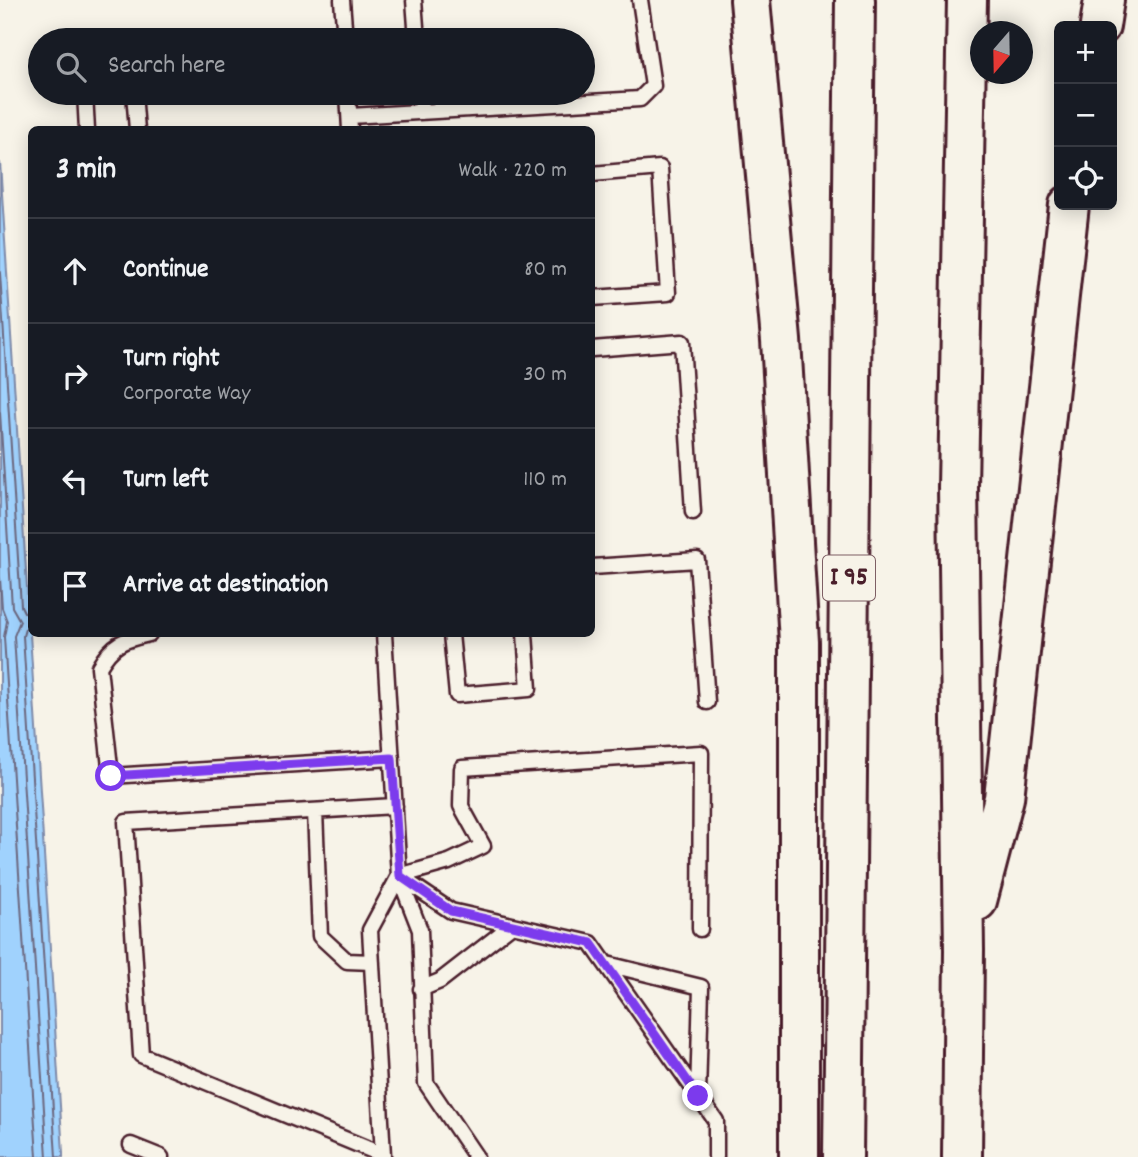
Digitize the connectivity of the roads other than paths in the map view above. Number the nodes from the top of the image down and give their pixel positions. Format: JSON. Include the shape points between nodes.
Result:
{"nodes":[{"id":1,"x":342,"y":0,"type":"edge"},
{"id":2,"x":414,"y":0,"type":"edge"},
{"id":3,"x":640,"y":0,"type":"edge"},
{"id":4,"x":750,"y":0,"type":"edge"},
{"id":5,"x":855,"y":0,"type":"edge"},
{"id":6,"x":967,"y":0,"type":"edge"},
{"id":7,"x":1104,"y":0,"type":"edge"},
{"id":8,"x":1101,"y":21,"type":"edge"},
{"id":9,"x":343,"y":28,"type":"edge"},
{"id":10,"x":416,"y":28,"type":"edge"},
{"id":11,"x":595,"y":102,"type":"edge"},
{"id":12,"x":86,"y":105,"type":"edge"},
{"id":13,"x":135,"y":105,"type":"edge"},
{"id":14,"x":349,"y":105,"type":"edge"},
{"id":15,"x":422,"y":105,"type":"edge"},
{"id":16,"x":539,"y":105,"type":"edge"},
{"id":17,"x":422,"y":112,"type":"junction"},
{"id":18,"x":350,"y":123,"type":"edge"},
{"id":19,"x":88,"y":126,"type":"edge"},
{"id":20,"x":136,"y":126,"type":"edge"},
{"id":21,"x":595,"y":174,"type":"edge"},
{"id":22,"x":1068,"y":210,"type":"edge"},
{"id":23,"x":595,"y":298,"type":"edge"},
{"id":24,"x":595,"y":349,"type":"edge"},
{"id":25,"x":693,"y":512,"type":"dead end"},
{"id":26,"x":595,"y":567,"type":"edge"},
{"id":27,"x":136,"y":637,"type":"edge"},
{"id":28,"x":384,"y":637,"type":"edge"},
{"id":29,"x":451,"y":637,"type":"edge"},
{"id":30,"x":525,"y":637,"type":"edge"},
{"id":31,"x":707,"y":702,"type":"dead end"},
{"id":32,"x":392,"y":758,"type":"junction"},
{"id":33,"x":395,"y":806,"type":"junction"},
{"id":34,"x":316,"y":811,"type":"junction"},
{"id":35,"x":400,"y":876,"type":"junction"},
{"id":36,"x":512,"y":925,"type":"junction"},
{"id":37,"x":700,"y":929,"type":"dead end"},
{"id":38,"x":964,"y":950,"type":"junction"},
{"id":39,"x":372,"y":962,"type":"junction"},
{"id":40,"x":607,"y":964,"type":"junction"},
{"id":41,"x":421,"y":989,"type":"junction"},
{"id":42,"x":698,"y":1096,"type":"junction"},
{"id":43,"x":131,"y":1145,"type":"dead end"},
{"id":44,"x":382,"y":1156,"type":"edge"},
{"id":45,"x":161,"y":1157,"type":"edge"},
{"id":46,"x":476,"y":1157,"type":"edge"},
{"id":47,"x":716,"y":1157,"type":"edge"},
{"id":48,"x":799,"y":1157,"type":"edge"},
{"id":49,"x":844,"y":1157,"type":"edge"},
{"id":50,"x":962,"y":1157,"type":"edge"}],
"edges":[{"from":1,"to":9,"type":"lane"},
{"from":2,"to":10,"type":"lane"},
{"from":3,"to":11,"type":"lane","via":[[653,86],[640,99]]},
{"from":4,"to":48,"type":"highway","via":[[781,340],[799,642]]},
{"from":5,"to":49,"type":"highway","number":"I 95"},
{"from":6,"to":38,"type":"highway","via":[[958,487]]},
{"from":7,"to":8,"type":"highway"},
{"from":12,"to":19,"type":"lane"},
{"from":13,"to":20,"type":"lane"},
{"from":14,"to":18,"type":"lane"},
{"from":15,"to":17,"type":"lane"},
{"from":16,"to":17,"type":"lane"},
{"from":17,"to":18,"type":"lane"},
{"from":21,"to":23,"type":"lane","via":[[660,168],[668,293]]},
{"from":22,"to":38,"type":"highway","via":[[1004,798]]},
{"from":24,"to":25,"type":"lane","via":[[682,342]]},
{"from":26,"to":31,"type":"lane","via":[[697,560]]},
{"from":27,"to":32,"type":"lane","via":[[123,640],[99,667],[111,776]]},
{"from":28,"to":32,"type":"lane"},
{"from":29,"to":30,"type":"lane","via":[[457,695],[529,689]]},
{"from":32,"to":33,"type":"lane"},
{"from":33,"to":34,"type":"lane"},
{"from":33,"to":35,"type":"lane"},
{"from":34,"to":39,"type":"lane","via":[[320,936],[347,961]]},
{"from":34,"to":44,"type":"lane","via":[[126,822],[141,1055]]},
{"from":35,"to":36,"type":"lane","via":[[451,911]]},
{"from":35,"to":37,"type":"lane","via":[[483,846],[461,806],[462,768],[701,753]]},
{"from":35,"to":39,"type":"lane","via":[[370,930]]},
{"from":35,"to":41,"type":"lane","via":[[419,930]]},
{"from":36,"to":40,"type":"lane","via":[[591,943]]},
{"from":36,"to":41,"type":"lane","via":[[440,981]]},
{"from":38,"to":50,"type":"highway"},
{"from":39,"to":44,"type":"lane"},
{"from":40,"to":42,"type":"lane"},
{"from":40,"to":42,"type":"lane","via":[[701,987]]},
{"from":41,"to":46,"type":"lane","via":[[426,1083]]},
{"from":42,"to":47,"type":"lane","via":[[716,1121]]},
{"from":43,"to":45,"type":"lane"}]}
